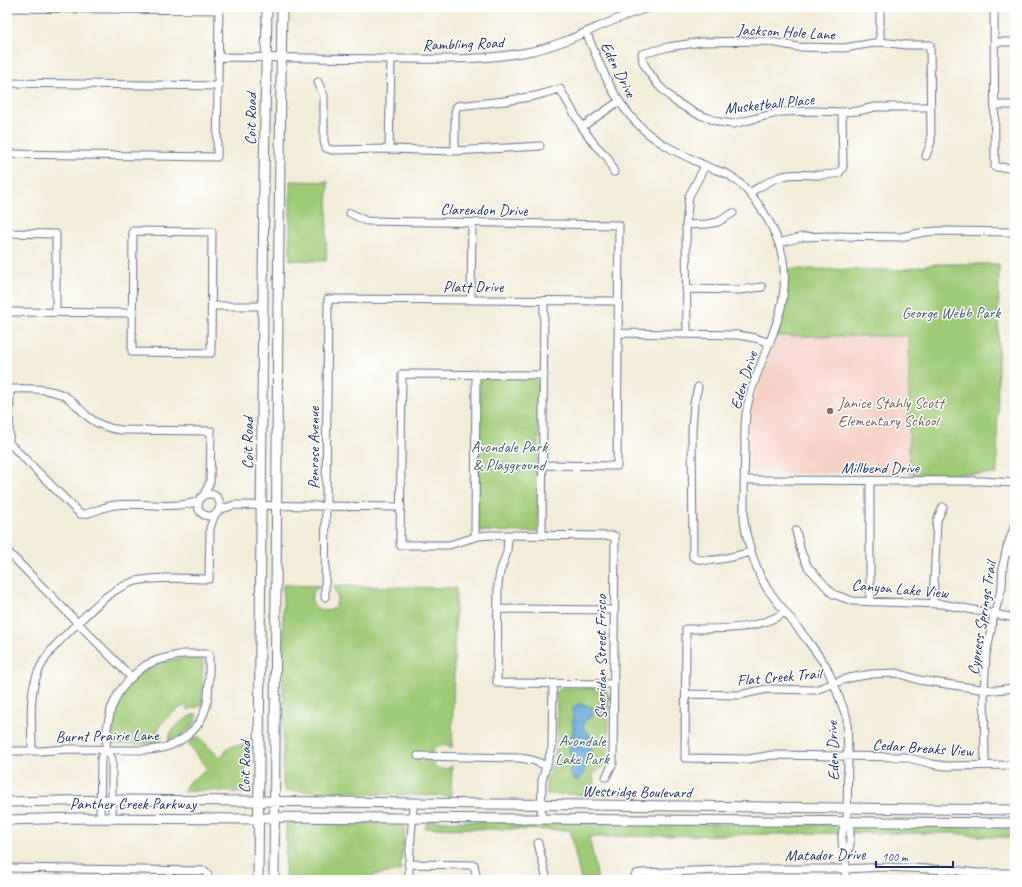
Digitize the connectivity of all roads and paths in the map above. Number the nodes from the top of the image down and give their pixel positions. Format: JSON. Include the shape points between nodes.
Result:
{"nodes":[{"id":1,"x":267,"y":7,"type":"edge"},
{"id":2,"x":282,"y":7,"type":"edge"},
{"id":3,"x":652,"y":7,"type":"edge"},
{"id":4,"x":880,"y":7,"type":"edge"},
{"id":5,"x":994,"y":7,"type":"edge"},
{"id":6,"x":7,"y":8,"type":"edge"},
{"id":7,"x":219,"y":9,"type":"edge"},
{"id":8,"x":586,"y":32,"type":"junction"},
{"id":9,"x":880,"y":42,"type":"junction"},
{"id":10,"x":995,"y":42,"type":"junction"},
{"id":11,"x":1015,"y":42,"type":"edge"},
{"id":12,"x":642,"y":54,"type":"joint"},
{"id":13,"x":219,"y":57,"type":"junction"},
{"id":14,"x":282,"y":57,"type":"junction"},
{"id":15,"x":266,"y":58,"type":"junction"},
{"id":16,"x":391,"y":59,"type":"junction"},
{"id":17,"x":318,"y":82,"type":"dead end"},
{"id":18,"x":7,"y":83,"type":"edge"},
{"id":19,"x":219,"y":86,"type":"junction"},
{"id":20,"x":618,"y":102,"type":"junction"},
{"id":21,"x":995,"y":105,"type":"junction"},
{"id":22,"x":1015,"y":105,"type":"edge"},
{"id":23,"x":930,"y":107,"type":"junction"},
{"id":24,"x":842,"y":112,"type":"junction"},
{"id":25,"x":582,"y":127,"type":"junction"},
{"id":26,"x":540,"y":146,"type":"dead end"},
{"id":27,"x":389,"y":149,"type":"junction"},
{"id":28,"x":455,"y":151,"type":"junction"},
{"id":29,"x":7,"y":154,"type":"edge"},
{"id":30,"x":926,"y":156,"type":"dead end"},
{"id":31,"x":704,"y":166,"type":"junction"},
{"id":32,"x":1015,"y":168,"type":"edge"},
{"id":33,"x":614,"y":172,"type":"dead end"},
{"id":34,"x":749,"y":193,"type":"junction"},
{"id":35,"x":350,"y":213,"type":"dead end"},
{"id":36,"x":734,"y":213,"type":"dead end"},
{"id":37,"x":472,"y":223,"type":"junction"},
{"id":38,"x":686,"y":225,"type":"junction"},
{"id":39,"x":1015,"y":232,"type":"edge"},
{"id":40,"x":7,"y":233,"type":"edge"},
{"id":41,"x":779,"y":243,"type":"junction"},
{"id":42,"x":762,"y":287,"type":"dead end"},
{"id":43,"x":686,"y":289,"type":"junction"},
{"id":44,"x":328,"y":299,"type":"joint"},
{"id":45,"x":471,"y":300,"type":"junction"},
{"id":46,"x":544,"y":301,"type":"junction"},
{"id":47,"x":618,"y":301,"type":"junction"},
{"id":48,"x":212,"y":306,"type":"junction"},
{"id":49,"x":263,"y":306,"type":"junction"},
{"id":50,"x":278,"y":306,"type":"junction"},
{"id":51,"x":7,"y":312,"type":"edge"},
{"id":52,"x":56,"y":312,"type":"junction"},
{"id":53,"x":133,"y":313,"type":"junction"},
{"id":54,"x":618,"y":334,"type":"junction"},
{"id":55,"x":687,"y":334,"type":"junction"},
{"id":56,"x":770,"y":343,"type":"junction"},
{"id":57,"x":476,"y":374,"type":"junction"},
{"id":58,"x":544,"y":375,"type":"junction"},
{"id":59,"x":698,"y":387,"type":"dead end"},
{"id":60,"x":8,"y":389,"type":"edge"},
{"id":61,"x":543,"y":465,"type":"junction"},
{"id":62,"x":744,"y":480,"type":"junction"},
{"id":63,"x":870,"y":481,"type":"junction"},
{"id":64,"x":210,"y":482,"type":"junction"},
{"id":65,"x":1015,"y":483,"type":"edge"},
{"id":66,"x":217,"y":497,"type":"junction"},
{"id":67,"x":201,"y":498,"type":"junction"},
{"id":68,"x":187,"y":504,"type":"junction"},
{"id":69,"x":234,"y":505,"type":"junction"},
{"id":70,"x":262,"y":506,"type":"junction"},
{"id":71,"x":277,"y":506,"type":"junction"},
{"id":72,"x":326,"y":506,"type":"junction"},
{"id":73,"x":400,"y":507,"type":"junction"},
{"id":74,"x":943,"y":507,"type":"dead end"},
{"id":75,"x":217,"y":512,"type":"junction"},
{"id":76,"x":202,"y":513,"type":"junction"},
{"id":77,"x":1015,"y":525,"type":"edge"},
{"id":78,"x":210,"y":528,"type":"junction"},
{"id":79,"x":796,"y":531,"type":"dead end"},
{"id":80,"x":508,"y":535,"type":"junction"},
{"id":81,"x":542,"y":535,"type":"junction"},
{"id":82,"x":475,"y":537,"type":"junction"},
{"id":83,"x":7,"y":551,"type":"edge"},
{"id":84,"x":751,"y":552,"type":"junction"},
{"id":85,"x":1006,"y":552,"type":"junction"},
{"id":86,"x":1015,"y":553,"type":"edge"},
{"id":87,"x":325,"y":597,"type":"dead end"},
{"id":88,"x":870,"y":602,"type":"junction"},
{"id":89,"x":933,"y":603,"type":"junction"},
{"id":90,"x":498,"y":609,"type":"junction"},
{"id":91,"x":614,"y":610,"type":"junction"},
{"id":92,"x":785,"y":612,"type":"junction"},
{"id":93,"x":994,"y":615,"type":"junction"},
{"id":94,"x":1015,"y":618,"type":"edge"},
{"id":95,"x":78,"y":623,"type":"junction"},
{"id":96,"x":131,"y":677,"type":"junction"},
{"id":97,"x":553,"y":684,"type":"junction"},
{"id":98,"x":614,"y":684,"type":"junction"},
{"id":99,"x":834,"y":684,"type":"junction"},
{"id":100,"x":1015,"y":688,"type":"edge"},
{"id":101,"x":984,"y":689,"type":"junction"},
{"id":102,"x":686,"y":694,"type":"junction"},
{"id":103,"x":106,"y":749,"type":"junction"},
{"id":104,"x":7,"y":751,"type":"edge"},
{"id":105,"x":32,"y":751,"type":"junction"},
{"id":106,"x":418,"y":756,"type":"dead end"},
{"id":107,"x":848,"y":756,"type":"junction"},
{"id":108,"x":985,"y":765,"type":"junction"},
{"id":109,"x":1015,"y":765,"type":"edge"},
{"id":110,"x":547,"y":766,"type":"junction"},
{"id":111,"x":606,"y":777,"type":"dead end"},
{"id":112,"x":112,"y":800,"type":"junction"},
{"id":113,"x":100,"y":801,"type":"junction"},
{"id":114,"x":258,"y":801,"type":"junction"},
{"id":115,"x":274,"y":801,"type":"junction"},
{"id":116,"x":7,"y":802,"type":"edge"},
{"id":117,"x":413,"y":802,"type":"junction"},
{"id":118,"x":541,"y":804,"type":"junction"},
{"id":119,"x":847,"y":808,"type":"junction"},
{"id":120,"x":1015,"y":810,"type":"edge"},
{"id":121,"x":274,"y":817,"type":"junction"},
{"id":122,"x":100,"y":818,"type":"junction"},
{"id":123,"x":112,"y":818,"type":"junction"},
{"id":124,"x":413,"y":818,"type":"junction"},
{"id":125,"x":258,"y":819,"type":"junction"},
{"id":126,"x":541,"y":819,"type":"junction"},
{"id":127,"x":7,"y":820,"type":"edge"},
{"id":128,"x":847,"y":822,"type":"junction"},
{"id":129,"x":1015,"y":823,"type":"edge"},
{"id":130,"x":538,"y":843,"type":"dead end"},
{"id":131,"x":408,"y":864,"type":"junction"},
{"id":132,"x":7,"y":868,"type":"edge"},
{"id":133,"x":845,"y":869,"type":"junction"},
{"id":134,"x":1015,"y":873,"type":"edge"},
{"id":135,"x":208,"y":877,"type":"edge"},
{"id":136,"x":634,"y":877,"type":"edge"},
{"id":137,"x":258,"y":880,"type":"edge"},
{"id":138,"x":274,"y":880,"type":"edge"},
{"id":139,"x":409,"y":880,"type":"edge"},
{"id":140,"x":477,"y":880,"type":"edge"},
{"id":141,"x":547,"y":880,"type":"edge"},
{"id":142,"x":845,"y":880,"type":"edge"}],
"edges":[{"from":1,"to":15,"type":"main road","name":"Coit Road"},
{"from":2,"to":14,"type":"main road","name":"Coit Road"},
{"from":3,"to":8,"type":"street","name":"Rambling Road"},
{"from":4,"to":9,"type":"street"},
{"from":5,"to":10,"type":"street"},
{"from":6,"to":7,"type":"street"},
{"from":7,"to":13,"type":"street"},
{"from":8,"to":16,"type":"street","name":"Rambling Road","via":[[554,45],[503,56],[461,60]]},
{"from":8,"to":20,"type":"street","name":"Eden Drive"},
{"from":9,"to":12,"type":"street","name":"Jackson Hole Lane","via":[[844,48],[793,47],[766,41],[701,42]]},
{"from":9,"to":23,"type":"street","name":"Jackson Hole Lane","via":[[930,45]]},
{"from":10,"to":11,"type":"street"},
{"from":10,"to":21,"type":"street"},
{"from":12,"to":24,"type":"street","name":"Musketball Place","via":[[648,71],[676,102],[719,122],[733,124],[781,112]]},
{"from":13,"to":15,"type":"street","name":"Rambling Road"},
{"from":13,"to":19,"type":"street"},
{"from":14,"to":15,"type":"street","name":"Rambling Road"},
{"from":14,"to":16,"type":"street","name":"Rambling Road"},
{"from":14,"to":50,"type":"main road","name":"Coit Road"},
{"from":15,"to":49,"type":"main road","name":"Coit Road"},
{"from":16,"to":27,"type":"street"},
{"from":17,"to":27,"type":"street","via":[[324,96],[326,148]]},
{"from":18,"to":19,"type":"street"},
{"from":19,"to":29,"type":"street","via":[[217,157]]},
{"from":20,"to":25,"type":"street"},
{"from":20,"to":31,"type":"street","name":"Eden Drive","via":[[645,131]]},
{"from":21,"to":22,"type":"street"},
{"from":21,"to":32,"type":"street","via":[[996,167]]},
{"from":23,"to":24,"type":"street","name":"Musketball Place","via":[[875,107]]},
{"from":23,"to":30,"type":"street","via":[[931,142]]},
{"from":24,"to":34,"type":"street","via":[[843,167],[839,173],[782,176]]},
{"from":25,"to":28,"type":"street","via":[[560,89],[505,101],[457,106]]},
{"from":25,"to":33,"type":"street","via":[[608,158]]},
{"from":26,"to":28,"type":"street"},
{"from":27,"to":28,"type":"street"},
{"from":31,"to":34,"type":"street","name":"Eden Drive","via":[[729,175]]},
{"from":31,"to":38,"type":"street","via":[[689,196]]},
{"from":34,"to":41,"type":"street","name":"Eden Drive","via":[[773,228]]},
{"from":35,"to":37,"type":"street","name":"Clarendon Drive","via":[[366,221]]},
{"from":36,"to":38,"type":"street","via":[[718,222]]},
{"from":37,"to":45,"type":"street"},
{"from":37,"to":47,"type":"street","name":"Clarendon Drive","via":[[619,225]]},
{"from":38,"to":43,"type":"street"},
{"from":39,"to":41,"type":"street","via":[[940,231],[900,237],[802,237]]},
{"from":40,"to":52,"type":"street","via":[[56,234]]},
{"from":41,"to":56,"type":"street","name":"Eden Drive","via":[[784,280],[780,312]]},
{"from":42,"to":43,"type":"street","via":[[739,290]]},
{"from":43,"to":55,"type":"street"},
{"from":44,"to":45,"type":"street","name":"Platt Drive"},
{"from":44,"to":72,"type":"street","name":"Penrose Avenue"},
{"from":45,"to":46,"type":"street","name":"Platt Drive"},
{"from":46,"to":47,"type":"street","name":"Platt Drive"},
{"from":46,"to":58,"type":"street"},
{"from":47,"to":54,"type":"street"},
{"from":48,"to":49,"type":"street"},
{"from":48,"to":53,"type":"street","via":[[211,353],[132,352]]},
{"from":48,"to":53,"type":"street","via":[[212,232],[133,231]]},
{"from":49,"to":50,"type":"main road"},
{"from":49,"to":70,"type":"main road","name":"Coit Road"},
{"from":50,"to":71,"type":"main road","name":"Coit Road"},
{"from":51,"to":52,"type":"street"},
{"from":52,"to":53,"type":"street"},
{"from":54,"to":55,"type":"street"},
{"from":54,"to":61,"type":"street","via":[[617,466]]},
{"from":55,"to":56,"type":"street","via":[[738,335]]},
{"from":56,"to":62,"type":"street","name":"Eden Drive","via":[[747,408]]},
{"from":57,"to":58,"type":"street"},
{"from":57,"to":73,"type":"street","via":[[402,374]]},
{"from":57,"to":82,"type":"street"},
{"from":58,"to":61,"type":"street"},
{"from":59,"to":84,"type":"street","via":[[692,430],[693,557],[722,558]]},
{"from":60,"to":64,"type":"street","via":[[41,389],[55,392],[70,400],[97,422],[112,428],[211,431]]},
{"from":60,"to":68,"type":"street","via":[[9,443],[78,513],[83,515],[112,505]]},
{"from":61,"to":81,"type":"street"},
{"from":62,"to":63,"type":"street","name":"Millbend Drive"},
{"from":62,"to":84,"type":"street","name":"Eden Drive","via":[[744,520]]},
{"from":63,"to":65,"type":"street","name":"Millbend Drive"},
{"from":63,"to":88,"type":"street"},
{"from":64,"to":66,"type":"street"},
{"from":64,"to":67,"type":"street"},
{"from":66,"to":67,"type":"street","via":[[209,494]]},
{"from":66,"to":69,"type":"street"},
{"from":66,"to":75,"type":"street","via":[[220,505]]},
{"from":67,"to":68,"type":"street"},
{"from":67,"to":76,"type":"street","via":[[198,506]]},
{"from":68,"to":76,"type":"street"},
{"from":69,"to":70,"type":"street"},
{"from":69,"to":75,"type":"street"},
{"from":70,"to":71,"type":"street"},
{"from":70,"to":114,"type":"main road","name":"Coit Road"},
{"from":71,"to":72,"type":"street"},
{"from":71,"to":115,"type":"main road","name":"Coit Road"},
{"from":72,"to":73,"type":"street"},
{"from":72,"to":87,"type":"street","name":"Penrose Avenue"},
{"from":73,"to":82,"type":"street","via":[[400,545],[446,546]]},
{"from":74,"to":89,"type":"street","via":[[937,520]]},
{"from":75,"to":76,"type":"street","via":[[209,515]]},
{"from":75,"to":78,"type":"street"},
{"from":76,"to":78,"type":"street"},
{"from":77,"to":85,"type":"street","name":"Cypress Springs Trail"},
{"from":78,"to":95,"type":"street","via":[[209,579],[150,579],[131,583],[107,595]]},
{"from":79,"to":88,"type":"street","name":"Canyon Lake View","via":[[808,567],[833,594],[853,601]]},
{"from":80,"to":81,"type":"street"},
{"from":80,"to":82,"type":"street"},
{"from":80,"to":90,"type":"street","via":[[507,552],[499,579]]},
{"from":81,"to":91,"type":"street","name":"Sheridan Street Frisco","via":[[615,536]]},
{"from":83,"to":95,"type":"street"},
{"from":84,"to":92,"type":"street","name":"Eden Drive","via":[[760,576]]},
{"from":85,"to":86,"type":"street"},
{"from":85,"to":93,"type":"street","name":"Cypress Springs Trail","via":[[1002,588]]},
{"from":88,"to":89,"type":"street","name":"Canyon Lake View"},
{"from":89,"to":93,"type":"street","name":"Canyon Lake View"},
{"from":90,"to":91,"type":"street"},
{"from":90,"to":97,"type":"street","via":[[497,683]]},
{"from":91,"to":98,"type":"street","name":"Sheridan Street Frisco"},
{"from":92,"to":99,"type":"street","name":"Eden Drive","via":[[826,666]]},
{"from":92,"to":102,"type":"street","via":[[776,617],[734,628],[686,629]]},
{"from":93,"to":94,"type":"street","name":"Canyon Lake View"},
{"from":93,"to":101,"type":"street","name":"Cypress Springs Trail","via":[[986,655]]},
{"from":95,"to":96,"type":"street"},
{"from":95,"to":105,"type":"street","via":[[51,650],[37,674],[33,694]]},
{"from":96,"to":103,"type":"street","via":[[119,692],[111,710]]},
{"from":96,"to":103,"type":"street","name":"Burnt Prairie Lane","via":[[146,665],[164,657],[209,654],[207,703],[201,719],[191,733],[177,743],[161,748]]},
{"from":97,"to":98,"type":"street"},
{"from":97,"to":110,"type":"street","via":[[553,743]]},
{"from":98,"to":111,"type":"street","name":"Sheridan Street Frisco","via":[[613,763]]},
{"from":99,"to":101,"type":"street","name":"Flat Creek Trail","via":[[849,678],[897,673],[919,680]]},
{"from":99,"to":102,"type":"street","name":"Flat Creek Trail","via":[[815,690],[767,689],[739,695]]},
{"from":99,"to":107,"type":"street","name":"Eden Drive","via":[[847,718]]},
{"from":100,"to":101,"type":"street","name":"Flat Creek Trail"},
{"from":101,"to":108,"type":"street","name":"Cypress Springs Trail"},
{"from":102,"to":107,"type":"street","name":"Cedar Breaks View","via":[[685,758]]},
{"from":103,"to":105,"type":"street","name":"Burnt Prairie Lane"},
{"from":103,"to":112,"type":"street","via":[[112,759]]},
{"from":103,"to":113,"type":"street","via":[[101,759]]},
{"from":104,"to":105,"type":"street","name":"Burnt Prairie Lane"},
{"from":106,"to":110,"type":"street","via":[[520,758]]},
{"from":107,"to":108,"type":"street","name":"Cedar Breaks View","via":[[905,757],[946,766]]},
{"from":107,"to":119,"type":"street","name":"Eden Drive"},
{"from":108,"to":109,"type":"street","name":"Cedar Breaks View"},
{"from":110,"to":118,"type":"street","via":[[542,780]]},
{"from":112,"to":113,"type":"main road","name":"Panther Creek Parkway"},
{"from":112,"to":114,"type":"main road","name":"Panther Creek Parkway"},
{"from":112,"to":123,"type":"street"},
{"from":113,"to":116,"type":"main road","name":"Panther Creek Parkway"},
{"from":113,"to":122,"type":"street"},
{"from":114,"to":115,"type":"main road","name":"Westridge Boulevard"},
{"from":114,"to":125,"type":"main road","name":"Coit Road"},
{"from":115,"to":117,"type":"main road","name":"Westridge Boulevard"},
{"from":115,"to":121,"type":"main road","name":"Coit Road"},
{"from":117,"to":118,"type":"main road","name":"Westridge Boulevard"},
{"from":117,"to":124,"type":"street"},
{"from":118,"to":119,"type":"main road","name":"Westridge Boulevard"},
{"from":118,"to":126,"type":"street"},
{"from":119,"to":120,"type":"main road","name":"Westridge Boulevard"},
{"from":119,"to":128,"type":"street","name":"Eden Drive"},
{"from":121,"to":124,"type":"main road","name":"Westridge Boulevard"},
{"from":121,"to":125,"type":"main road","name":"Westridge Boulevard"},
{"from":121,"to":138,"type":"main road","name":"Coit Road"},
{"from":122,"to":123,"type":"main road","name":"Panther Creek Parkway"},
{"from":122,"to":127,"type":"main road","name":"Panther Creek Parkway"},
{"from":123,"to":125,"type":"main road","name":"Panther Creek Parkway"},
{"from":124,"to":126,"type":"main road","name":"Westridge Boulevard"},
{"from":124,"to":131,"type":"street"},
{"from":125,"to":137,"type":"main road","name":"Coit Road"},
{"from":126,"to":128,"type":"main road","name":"Westridge Boulevard"},
{"from":128,"to":129,"type":"main road","name":"Westridge Boulevard"},
{"from":128,"to":133,"type":"street","name":"Eden Drive","via":[[850,825],[850,845]]},
{"from":130,"to":141,"type":"street"},
{"from":131,"to":139,"type":"street"},
{"from":131,"to":140,"type":"street","via":[[474,865]]},
{"from":132,"to":135,"type":"street","via":[[200,870]]},
{"from":133,"to":134,"type":"street","name":"Matador Drive","via":[[885,867]]},
{"from":133,"to":136,"type":"street","name":"Matador Drive","via":[[749,869]]},
{"from":133,"to":142,"type":"street","name":"Eden Drive"}]}
